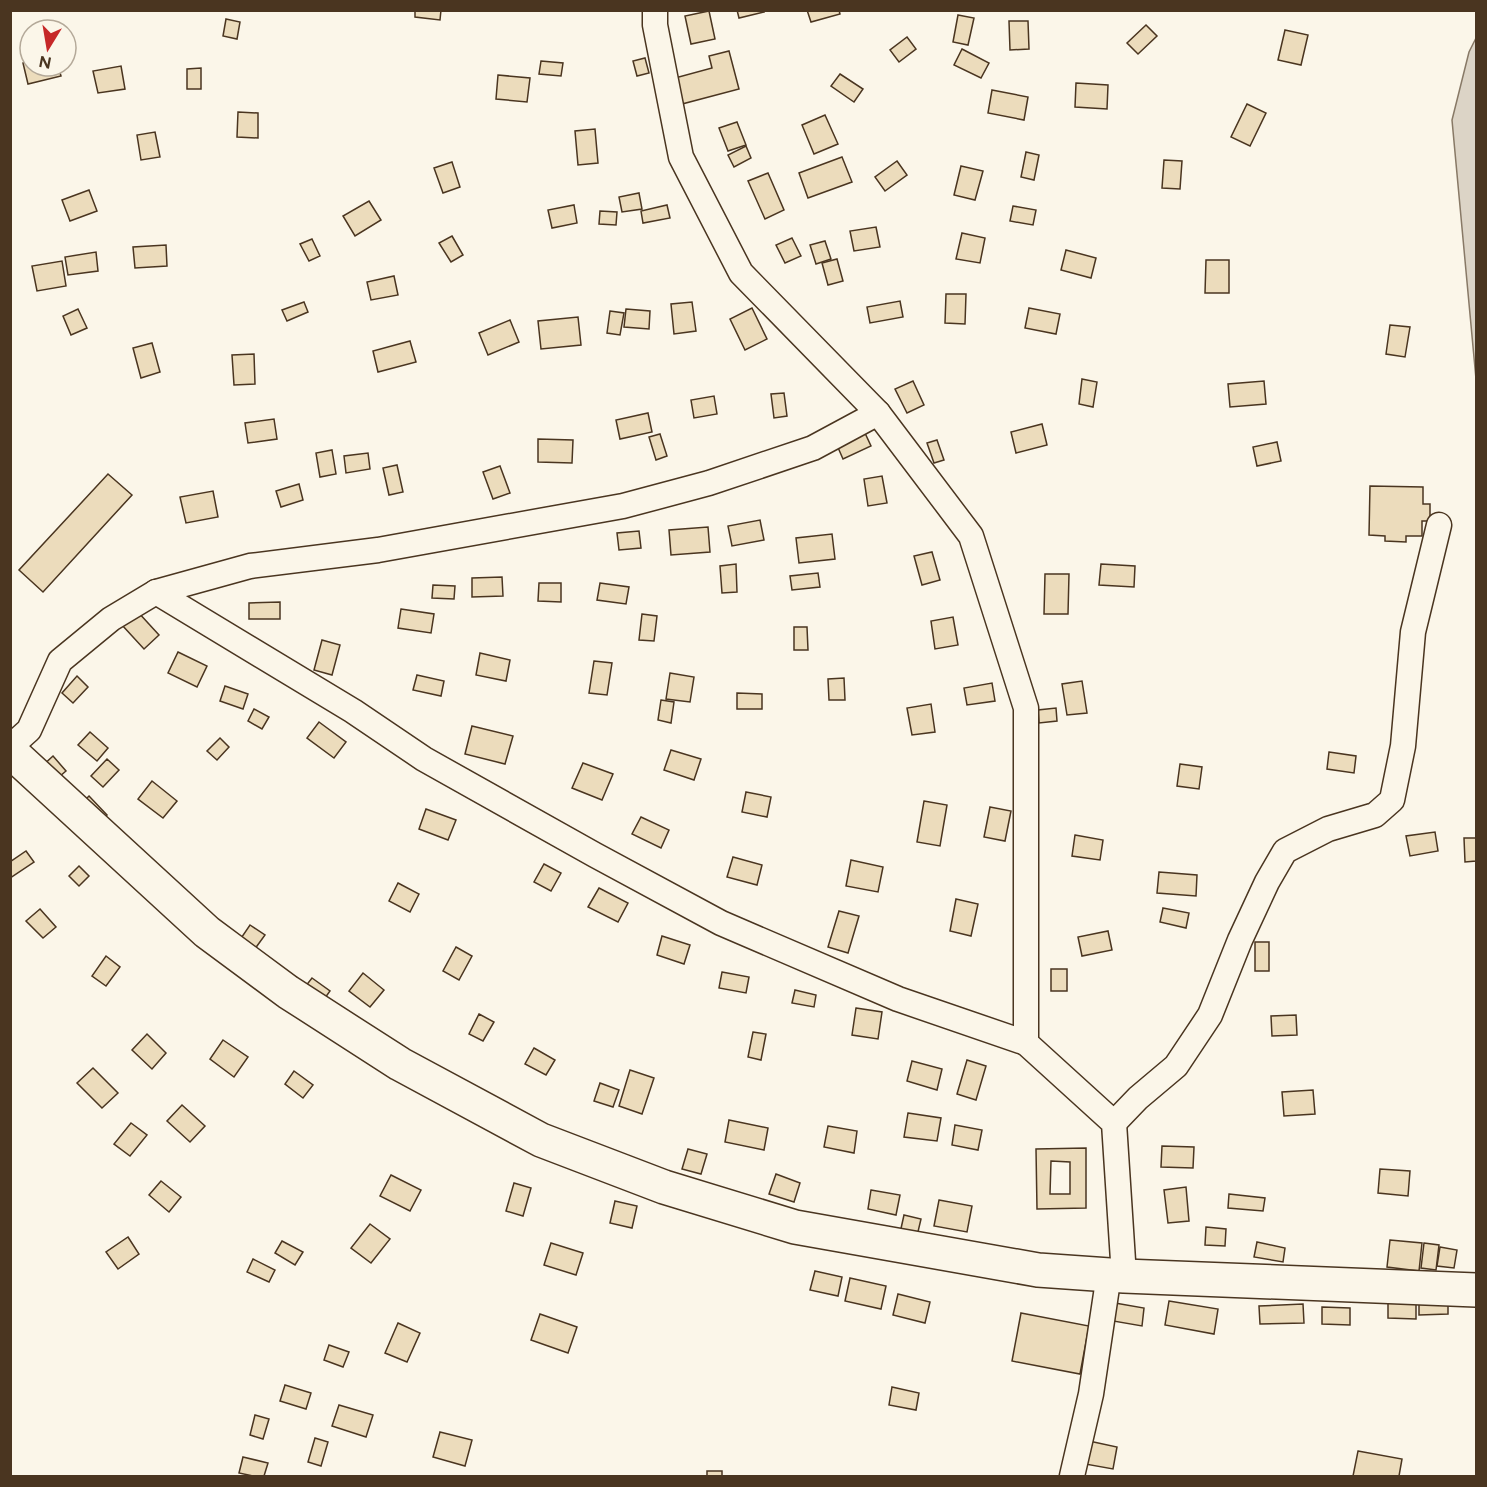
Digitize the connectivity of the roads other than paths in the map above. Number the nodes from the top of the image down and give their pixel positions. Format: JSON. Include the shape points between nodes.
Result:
{"nodes":[{"id":1,"x":655,"y":10,"type":"edge"},
{"id":2,"x":878,"y":413,"type":"junction"},
{"id":3,"x":1439,"y":525,"type":"dead end"},
{"id":4,"x":156,"y":592,"type":"junction"},
{"id":5,"x":10,"y":749,"type":"edge"},
{"id":6,"x":1026,"y":1043,"type":"junction"},
{"id":7,"x":1114,"y":1124,"type":"junction"},
{"id":8,"x":1117,"y":1275,"type":"junction"},
{"id":9,"x":1476,"y":1290,"type":"edge"},
{"id":10,"x":1072,"y":1476,"type":"edge"}],
"edges":[{"from":1,"to":2,"type":"street","via":[[681,157],[741,273]]},
{"from":2,"to":4,"type":"street","via":[[813,448],[709,483],[623,506],[378,550],[250,566]]},
{"from":2,"to":6,"type":"street","via":[[971,536],[1026,708]]},
{"from":3,"to":7,"type":"street","via":[[1413,632],[1403,746],[1392,800],[1375,815],[1328,829],[1285,851],[1240,940],[1210,1015],[1176,1066]]},
{"from":4,"to":5,"type":"street","via":[[111,619],[60,662],[29,730]]},
{"from":4,"to":6,"type":"street","via":[[353,711],[424,759],[721,923],[898,999]]},
{"from":5,"to":8,"type":"highway","via":[[207,932],[288,992],[400,1064],[541,1140],[664,1187],[795,1227],[1038,1270]]},
{"from":6,"to":7,"type":"street"},
{"from":7,"to":8,"type":"street"},
{"from":8,"to":9,"type":"highway"},
{"from":8,"to":10,"type":"street"}]}
